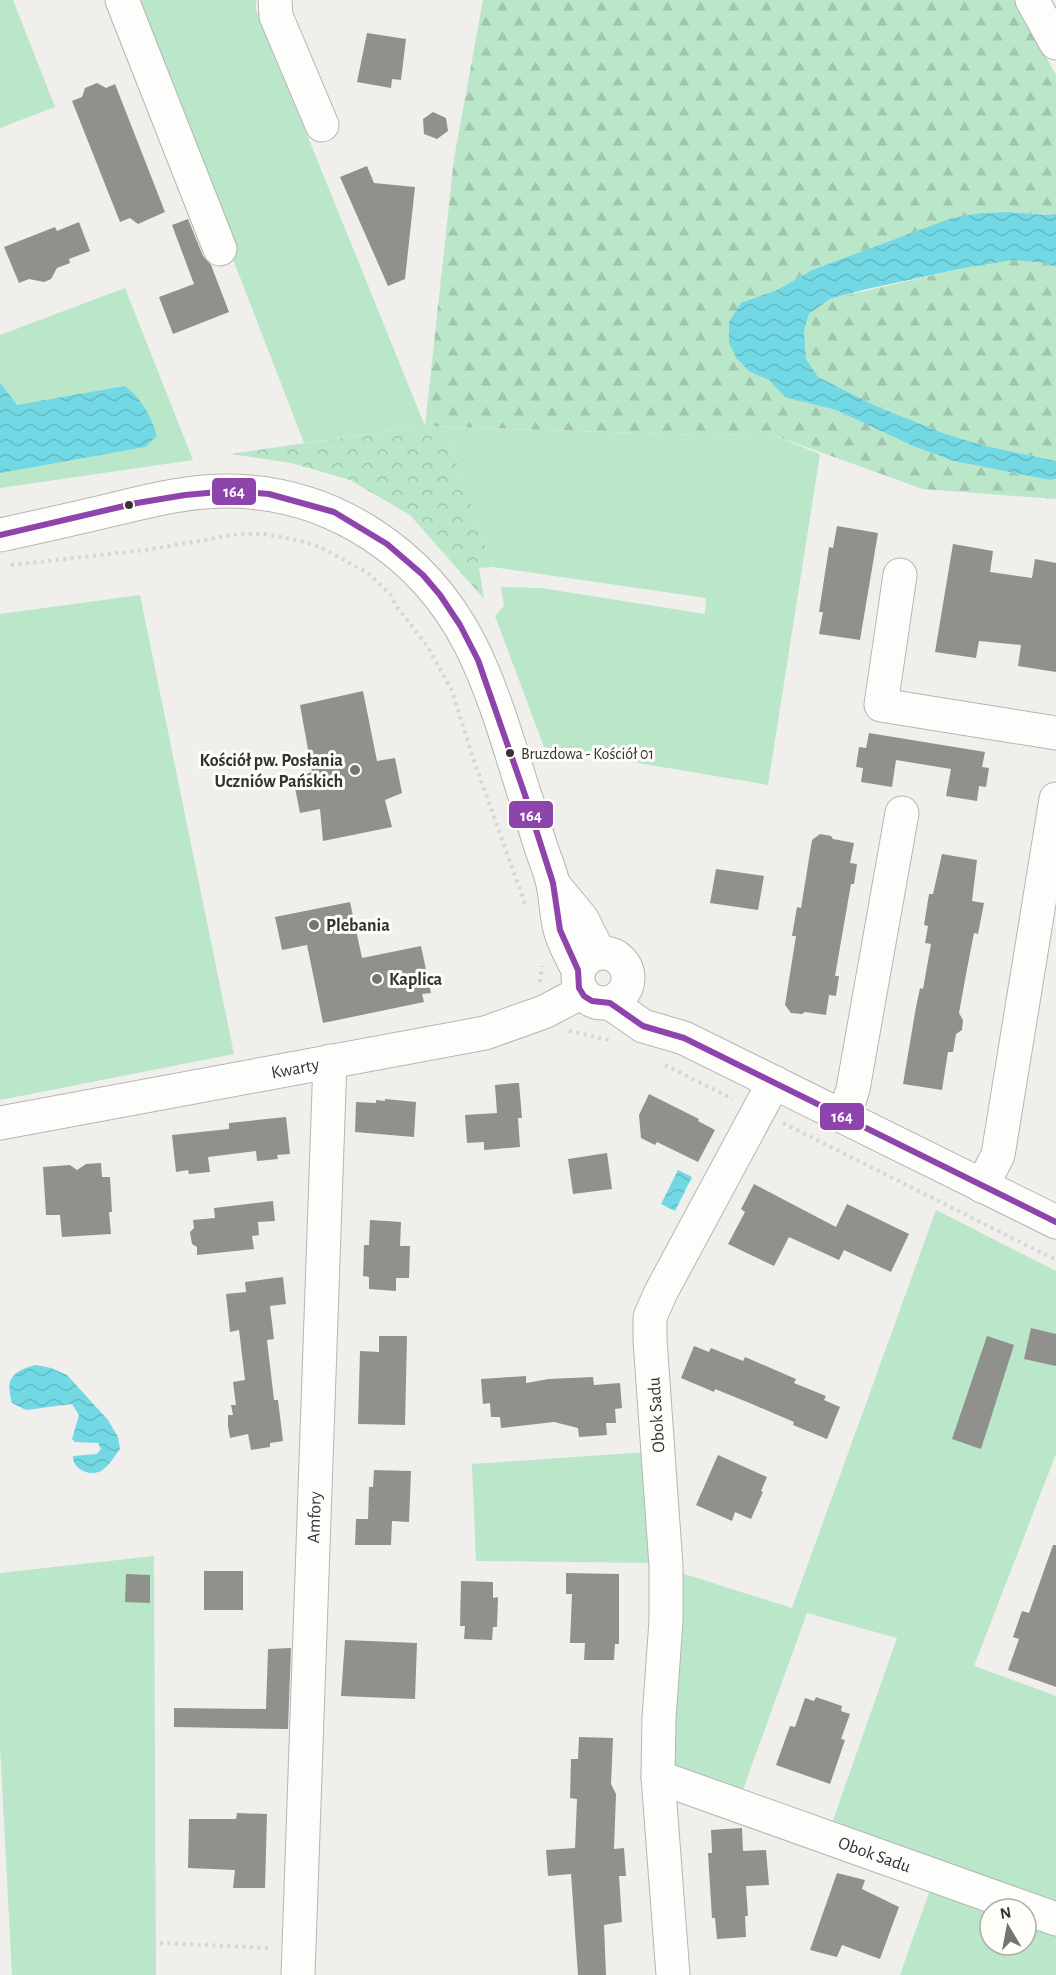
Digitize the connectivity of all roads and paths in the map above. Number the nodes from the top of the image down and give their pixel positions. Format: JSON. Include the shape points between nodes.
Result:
{"nodes":[{"id":1,"x":122,"y":0,"type":"edge"},
{"id":2,"x":276,"y":0,"type":"edge"},
{"id":3,"x":1032,"y":0,"type":"edge"},
{"id":4,"x":1056,"y":43,"type":"edge"},
{"id":5,"x":322,"y":125,"type":"dead end"},
{"id":6,"x":220,"y":249,"type":"dead end"},
{"id":7,"x":0,"y":535,"type":"edge"},
{"id":8,"x":0,"y":566,"type":"edge"},
{"id":9,"x":900,"y":575,"type":"dead end"},
{"id":10,"x":1056,"y":733,"type":"edge"},
{"id":11,"x":1056,"y":799,"type":"edge"},
{"id":12,"x":902,"y":813,"type":"dead end"},
{"id":13,"x":526,"y":909,"type":"dead end"},
{"id":14,"x":542,"y":960,"type":"dead end"},
{"id":15,"x":599,"y":980,"type":"junction"},
{"id":16,"x":539,"y":987,"type":"dead end"},
{"id":17,"x":559,"y":1029,"type":"dead end"},
{"id":18,"x":616,"y":1041,"type":"dead end"},
{"id":19,"x":330,"y":1061,"type":"junction"},
{"id":20,"x":658,"y":1062,"type":"dead end"},
{"id":21,"x":774,"y":1082,"type":"junction"},
{"id":22,"x":759,"y":1111,"type":"junction"},
{"id":23,"x":844,"y":1117,"type":"junction"},
{"id":24,"x":0,"y":1123,"type":"edge"},
{"id":25,"x":982,"y":1186,"type":"junction"},
{"id":26,"x":1056,"y":1222,"type":"edge"},
{"id":27,"x":1056,"y":1260,"type":"edge"},
{"id":28,"x":658,"y":1777,"type":"junction"},
{"id":29,"x":1056,"y":1918,"type":"edge"},
{"id":30,"x":160,"y":1943,"type":"dead end"},
{"id":31,"x":298,"y":1962,"type":"edge"},
{"id":32,"x":673,"y":1975,"type":"edge"}],
"edges":[{"from":1,"to":6,"type":"street"},
{"from":2,"to":5,"type":"street","via":[[276,16]]},
{"from":3,"to":4,"type":"street"},
{"from":7,"to":15,"type":"street","via":[[137,503],[230,491],[269,494],[334,512],[406,559],[450,608],[470,644],[488,686],[553,883],[582,920]]},
{"from":8,"to":13,"type":"path","via":[[145,550],[239,534],[265,534],[302,541],[368,573],[390,594],[428,647],[452,691]]},
{"from":9,"to":10,"type":"street","via":[[881,705]]},
{"from":11,"to":25,"type":"street","via":[[998,1155]]},
{"from":12,"to":23,"type":"street","via":[[853,1089]]},
{"from":14,"to":16,"type":"path"},
{"from":15,"to":19,"type":"street","name":"Kwarty","via":[[544,1012],[484,1033]]},
{"from":15,"to":21,"type":"street","via":[[643,1026],[684,1038]]},
{"from":17,"to":18,"type":"path"},
{"from":19,"to":24,"type":"street","name":"Kwarty"},
{"from":19,"to":31,"type":"street","name":"Amfory"},
{"from":20,"to":22,"type":"path"},
{"from":21,"to":22,"type":"street","name":"Obok Sadu"},
{"from":21,"to":23,"type":"street"},
{"from":22,"to":27,"type":"path"},
{"from":22,"to":28,"type":"street","name":"Obok Sadu","via":[[650,1317],[666,1566]]},
{"from":23,"to":25,"type":"street"},
{"from":25,"to":26,"type":"street"},
{"from":28,"to":29,"type":"street","name":"Obok Sadu"},
{"from":28,"to":32,"type":"street","name":"Obok Sadu"},
{"from":30,"to":31,"type":"path"}]}
